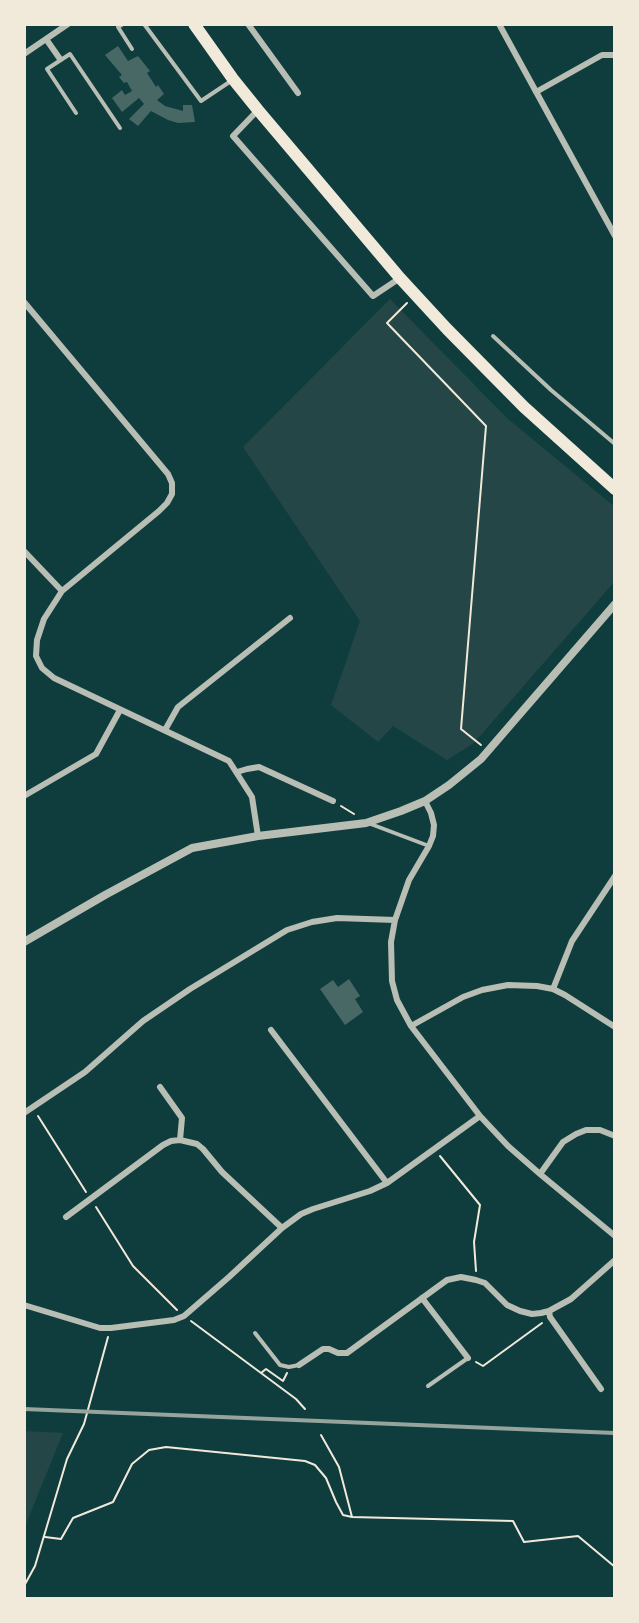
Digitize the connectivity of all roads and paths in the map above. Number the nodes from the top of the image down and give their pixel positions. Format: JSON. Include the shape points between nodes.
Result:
{"nodes":[{"id":1,"x":68,"y":24,"type":"edge"},
{"id":2,"x":123,"y":24,"type":"edge"},
{"id":3,"x":144,"y":24,"type":"edge"},
{"id":4,"x":194,"y":24,"type":"edge"},
{"id":5,"x":248,"y":24,"type":"edge"},
{"id":6,"x":499,"y":24,"type":"edge"},
{"id":7,"x":46,"y":39,"type":"junction"},
{"id":8,"x":132,"y":49,"type":"dead end"},
{"id":9,"x":24,"y":54,"type":"edge"},
{"id":10,"x":615,"y":55,"type":"edge"},
{"id":11,"x":60,"y":59,"type":"junction"},
{"id":12,"x":233,"y":79,"type":"junction"},
{"id":13,"x":536,"y":92,"type":"junction"},
{"id":14,"x":298,"y":93,"type":"dead end"},
{"id":15,"x":258,"y":110,"type":"junction"},
{"id":16,"x":76,"y":113,"type":"dead end"},
{"id":17,"x":120,"y":128,"type":"dead end"},
{"id":18,"x":615,"y":236,"type":"edge"},
{"id":19,"x":400,"y":278,"type":"junction"},
{"id":20,"x":416,"y":295,"type":"junction"},
{"id":21,"x":24,"y":302,"type":"edge"},
{"id":22,"x":494,"y":336,"type":"dead end"},
{"id":23,"x":615,"y":444,"type":"edge"},
{"id":24,"x":615,"y":489,"type":"edge"},
{"id":25,"x":24,"y":552,"type":"edge"},
{"id":26,"x":62,"y":591,"type":"junction"},
{"id":27,"x":615,"y":603,"type":"edge"},
{"id":28,"x":290,"y":618,"type":"dead end"},
{"id":29,"x":120,"y":710,"type":"junction"},
{"id":30,"x":165,"y":730,"type":"junction"},
{"id":31,"x":488,"y":750,"type":"junction"},
{"id":32,"x":237,"y":772,"type":"junction"},
{"id":33,"x":24,"y":796,"type":"edge"},
{"id":34,"x":333,"y":801,"type":"joint"},
{"id":35,"x":425,"y":801,"type":"junction"},
{"id":36,"x":366,"y":823,"type":"junction"},
{"id":37,"x":258,"y":836,"type":"junction"},
{"id":38,"x":429,"y":846,"type":"junction"},
{"id":39,"x":615,"y":876,"type":"edge"},
{"id":40,"x":395,"y":920,"type":"junction"},
{"id":41,"x":24,"y":942,"type":"edge"},
{"id":42,"x":553,"y":989,"type":"junction"},
{"id":43,"x":411,"y":1026,"type":"junction"},
{"id":44,"x":615,"y":1027,"type":"edge"},
{"id":45,"x":271,"y":1030,"type":"dead end"},
{"id":46,"x":159,"y":1087,"type":"dead end"},
{"id":47,"x":33,"y":1108,"type":"junction"},
{"id":48,"x":24,"y":1113,"type":"edge"},
{"id":49,"x":480,"y":1116,"type":"junction"},
{"id":50,"x":615,"y":1136,"type":"edge"},
{"id":51,"x":180,"y":1140,"type":"junction"},
{"id":52,"x":435,"y":1150,"type":"junction"},
{"id":53,"x":540,"y":1174,"type":"junction"},
{"id":54,"x":387,"y":1183,"type":"junction"},
{"id":55,"x":91,"y":1199,"type":"junction"},
{"id":56,"x":66,"y":1217,"type":"dead end"},
{"id":57,"x":282,"y":1228,"type":"junction"},
{"id":58,"x":615,"y":1236,"type":"edge"},
{"id":59,"x":615,"y":1260,"type":"edge"},
{"id":60,"x":476,"y":1280,"type":"junction"},
{"id":61,"x":422,"y":1298,"type":"junction"},
{"id":62,"x":24,"y":1305,"type":"edge"},
{"id":63,"x":550,"y":1314,"type":"junction"},
{"id":64,"x":184,"y":1316,"type":"junction"},
{"id":65,"x":111,"y":1328,"type":"junction"},
{"id":66,"x":255,"y":1333,"type":"dead end"},
{"id":67,"x":468,"y":1358,"type":"junction"},
{"id":68,"x":299,"y":1365,"type":"joint"},
{"id":69,"x":289,"y":1368,"type":"junction"},
{"id":70,"x":261,"y":1373,"type":"junction"},
{"id":71,"x":428,"y":1386,"type":"dead end"},
{"id":72,"x":601,"y":1389,"type":"dead end"},
{"id":73,"x":305,"y":1409,"type":"dead end"},
{"id":74,"x":321,"y":1435,"type":"dead end"},
{"id":75,"x":352,"y":1517,"type":"junction"},
{"id":76,"x":45,"y":1537,"type":"junction"},
{"id":77,"x":615,"y":1567,"type":"edge"},
{"id":78,"x":24,"y":1586,"type":"edge"}],
"edges":[{"from":1,"to":7,"type":"street"},
{"from":2,"to":8,"type":"lane","via":[[118,27]]},
{"from":3,"to":12,"type":"lane","via":[[201,101]]},
{"from":4,"to":12,"type":"highway"},
{"from":5,"to":14,"type":"street"},
{"from":6,"to":13,"type":"street"},
{"from":7,"to":9,"type":"street"},
{"from":7,"to":11,"type":"street"},
{"from":10,"to":13,"type":"street","via":[[602,55]]},
{"from":11,"to":16,"type":"lane","via":[[47,69]]},
{"from":11,"to":17,"type":"lane","via":[[70,54]]},
{"from":12,"to":15,"type":"highway"},
{"from":13,"to":18,"type":"street"},
{"from":15,"to":19,"type":"highway"},
{"from":15,"to":19,"type":"street","via":[[233,136],[373,296]]},
{"from":19,"to":20,"type":"highway"},
{"from":20,"to":24,"type":"highway","via":[[524,407]]},
{"from":20,"to":31,"type":"path","via":[[387,322],[486,426],[461,729]]},
{"from":21,"to":26,"type":"street","via":[[172,483],[172,494],[159,511]]},
{"from":22,"to":23,"type":"lane"},
{"from":25,"to":26,"type":"street"},
{"from":26,"to":29,"type":"street","via":[[44,619],[36,656],[54,678]]},
{"from":27,"to":31,"type":"street"},
{"from":28,"to":30,"type":"street","via":[[178,707]]},
{"from":29,"to":30,"type":"street"},
{"from":29,"to":33,"type":"street","via":[[96,754]]},
{"from":30,"to":32,"type":"street","via":[[229,761]]},
{"from":31,"to":35,"type":"street","via":[[468,771]]},
{"from":32,"to":34,"type":"street","via":[[259,768]]},
{"from":32,"to":37,"type":"street","via":[[252,797]]},
{"from":34,"to":36,"type":"path"},
{"from":35,"to":36,"type":"street"},
{"from":35,"to":38,"type":"street","via":[[434,825]]},
{"from":36,"to":37,"type":"street"},
{"from":36,"to":38,"type":"lane"},
{"from":37,"to":41,"type":"street","via":[[192,848]]},
{"from":38,"to":40,"type":"street","via":[[409,880]]},
{"from":39,"to":42,"type":"street","via":[[572,941]]},
{"from":40,"to":43,"type":"street","via":[[392,981]]},
{"from":40,"to":47,"type":"street","via":[[337,918],[287,930],[143,1021],[85,1072]]},
{"from":42,"to":43,"type":"street","via":[[508,985],[482,990]]},
{"from":42,"to":44,"type":"street"},
{"from":43,"to":49,"type":"street"},
{"from":45,"to":54,"type":"street"},
{"from":46,"to":51,"type":"street","via":[[182,1118]]},
{"from":47,"to":48,"type":"street"},
{"from":47,"to":55,"type":"path"},
{"from":49,"to":52,"type":"street"},
{"from":49,"to":53,"type":"street"},
{"from":50,"to":53,"type":"street","via":[[600,1130],[576,1134],[563,1142]]},
{"from":51,"to":55,"type":"street","via":[[163,1145]]},
{"from":51,"to":57,"type":"street","via":[[203,1149]]},
{"from":52,"to":54,"type":"street"},
{"from":52,"to":60,"type":"path","via":[[480,1205],[474,1242]]},
{"from":53,"to":58,"type":"street"},
{"from":54,"to":57,"type":"street","via":[[313,1209]]},
{"from":55,"to":56,"type":"street"},
{"from":55,"to":64,"type":"path","via":[[133,1266]]},
{"from":57,"to":64,"type":"street"},
{"from":59,"to":63,"type":"street"},
{"from":60,"to":61,"type":"street","via":[[447,1280]]},
{"from":60,"to":63,"type":"street","via":[[520,1311]]},
{"from":61,"to":67,"type":"street"},
{"from":61,"to":68,"type":"street","via":[[347,1353],[323,1350]]},
{"from":62,"to":65,"type":"street"},
{"from":63,"to":67,"type":"path","via":[[483,1366]]},
{"from":63,"to":72,"type":"street"},
{"from":64,"to":65,"type":"street"},
{"from":64,"to":70,"type":"path"},
{"from":65,"to":76,"type":"path","via":[[84,1424],[67,1459]]},
{"from":66,"to":69,"type":"lane","via":[[280,1365]]},
{"from":67,"to":71,"type":"lane"},
{"from":68,"to":69,"type":"lane"},
{"from":69,"to":70,"type":"path","via":[[283,1381],[266,1369]]},
{"from":70,"to":73,"type":"path"},
{"from":74,"to":75,"type":"path","via":[[339,1467]]},
{"from":75,"to":76,"type":"path","via":[[343,1515],[326,1478],[315,1465],[305,1461],[166,1447],[149,1450],[132,1464],[113,1502],[73,1518],[61,1539]]},
{"from":75,"to":77,"type":"path","via":[[513,1521],[524,1542],[578,1536]]},
{"from":76,"to":78,"type":"path"}]}
